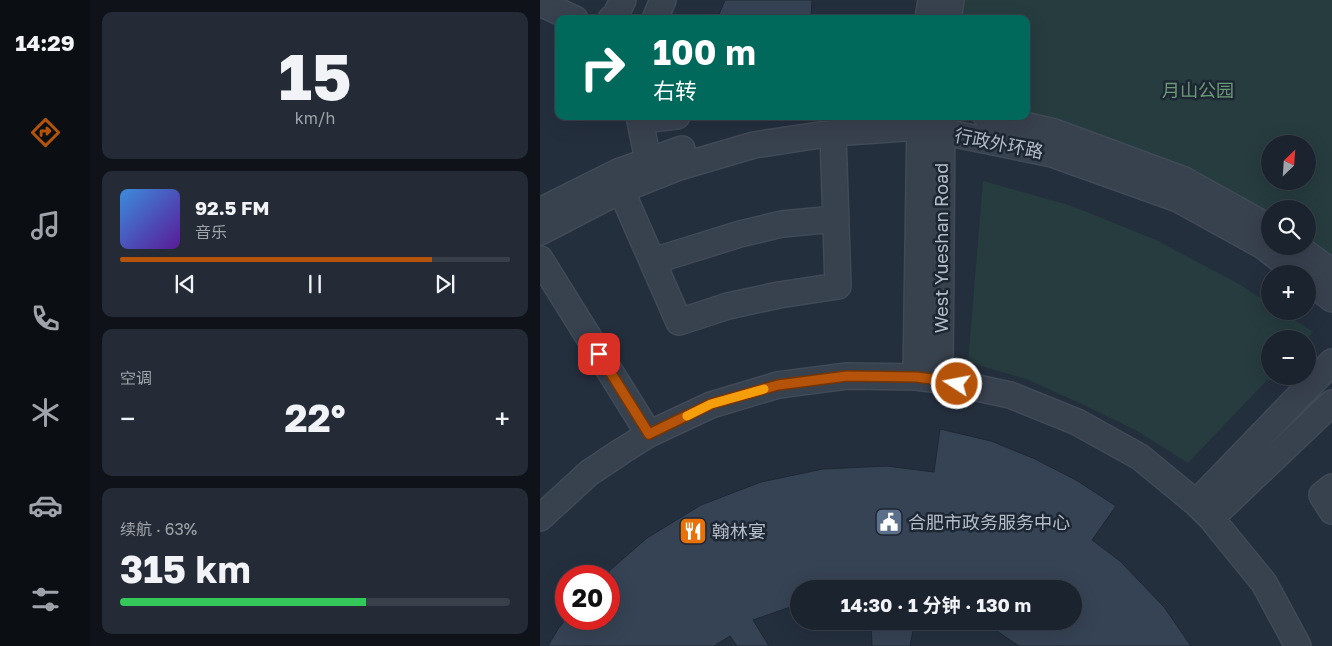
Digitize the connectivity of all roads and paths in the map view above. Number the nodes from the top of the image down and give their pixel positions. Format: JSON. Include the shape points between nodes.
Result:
{"nodes":[{"id":1,"x":623,"y":0,"type":"edge"},
{"id":2,"x":663,"y":0,"type":"edge"},
{"id":3,"x":932,"y":0,"type":"edge"},
{"id":4,"x":951,"y":0,"type":"edge"},
{"id":5,"x":540,"y":3,"type":"edge"},
{"id":6,"x":566,"y":15,"type":"edge"},
{"id":7,"x":616,"y":15,"type":"edge"},
{"id":8,"x":656,"y":15,"type":"edge"},
{"id":9,"x":929,"y":15,"type":"edge"},
{"id":10,"x":949,"y":15,"type":"edge"},
{"id":11,"x":640,"y":120,"type":"edge"},
{"id":12,"x":1003,"y":120,"type":"edge"},
{"id":13,"x":931,"y":123,"type":"edge"},
{"id":14,"x":841,"y":125,"type":"edge"},
{"id":15,"x":650,"y":169,"type":"junction"},
{"id":16,"x":621,"y":190,"type":"junction"},
{"id":17,"x":540,"y":211,"type":"edge"},
{"id":18,"x":835,"y":219,"type":"junction"},
{"id":19,"x":1261,"y":223,"type":"edge"},
{"id":20,"x":540,"y":232,"type":"edge"},
{"id":21,"x":1308,"y":255,"type":"edge"},
{"id":22,"x":540,"y":259,"type":"edge"},
{"id":23,"x":653,"y":261,"type":"junction"},
{"id":24,"x":1287,"y":265,"type":"edge"},
{"id":25,"x":1332,"y":272,"type":"edge"},
{"id":26,"x":1316,"y":286,"type":"edge"},
{"id":27,"x":1332,"y":299,"type":"edge"},
{"id":28,"x":1332,"y":362,"type":"edge"},
{"id":29,"x":928,"y":378,"type":"junction"},
{"id":30,"x":1332,"y":403,"type":"edge"},
{"id":31,"x":649,"y":434,"type":"junction"},
{"id":32,"x":1332,"y":487,"type":"edge"},
{"id":33,"x":1204,"y":511,"type":"junction"},
{"id":34,"x":1332,"y":511,"type":"edge"},
{"id":35,"x":540,"y":518,"type":"edge"},
{"id":36,"x":1298,"y":646,"type":"edge"}],
"edges":[{"from":1,"to":7,"type":"street"},
{"from":2,"to":8,"type":"street"},
{"from":3,"to":9,"type":"street"},
{"from":4,"to":10,"type":"street"},
{"from":5,"to":6,"type":"street"},
{"from":11,"to":15,"type":"street"},
{"from":12,"to":19,"type":"street","name":"行政外环路","via":[[1054,132],[1184,180]]},
{"from":13,"to":14,"type":"street","name":"行政外环路"},
{"from":13,"to":24,"type":"street","name":"行政外环路","via":[[1052,154],[1178,199],[1262,246]]},
{"from":13,"to":29,"type":"street","name":"West Yueshan Road"},
{"from":14,"to":15,"type":"street","name":"行政外环路","via":[[678,167]]},
{"from":14,"to":18,"type":"street"},
{"from":15,"to":16,"type":"street","name":"行政外环路"},
{"from":15,"to":17,"type":"street","name":"行政外环路","via":[[618,172]]},
{"from":16,"to":20,"type":"street","name":"行政外环路"},
{"from":16,"to":23,"type":"street"},
{"from":18,"to":23,"type":"street","via":[[782,224]]},
{"from":18,"to":23,"type":"street","via":[[838,286],[728,306],[679,322]]},
{"from":21,"to":25,"type":"street"},
{"from":22,"to":31,"type":"street"},
{"from":26,"to":27,"type":"street"},
{"from":28,"to":33,"type":"street"},
{"from":29,"to":31,"type":"street","via":[[847,376],[778,385],[711,404]]},
{"from":29,"to":33,"type":"street","via":[[1010,395],[1077,422],[1140,457]]},
{"from":30,"to":33,"type":"street"},
{"from":31,"to":35,"type":"street","via":[[589,473]]},
{"from":32,"to":34,"type":"street","via":[[1322,495]]},
{"from":33,"to":36,"type":"street","via":[[1264,583]]}]}
